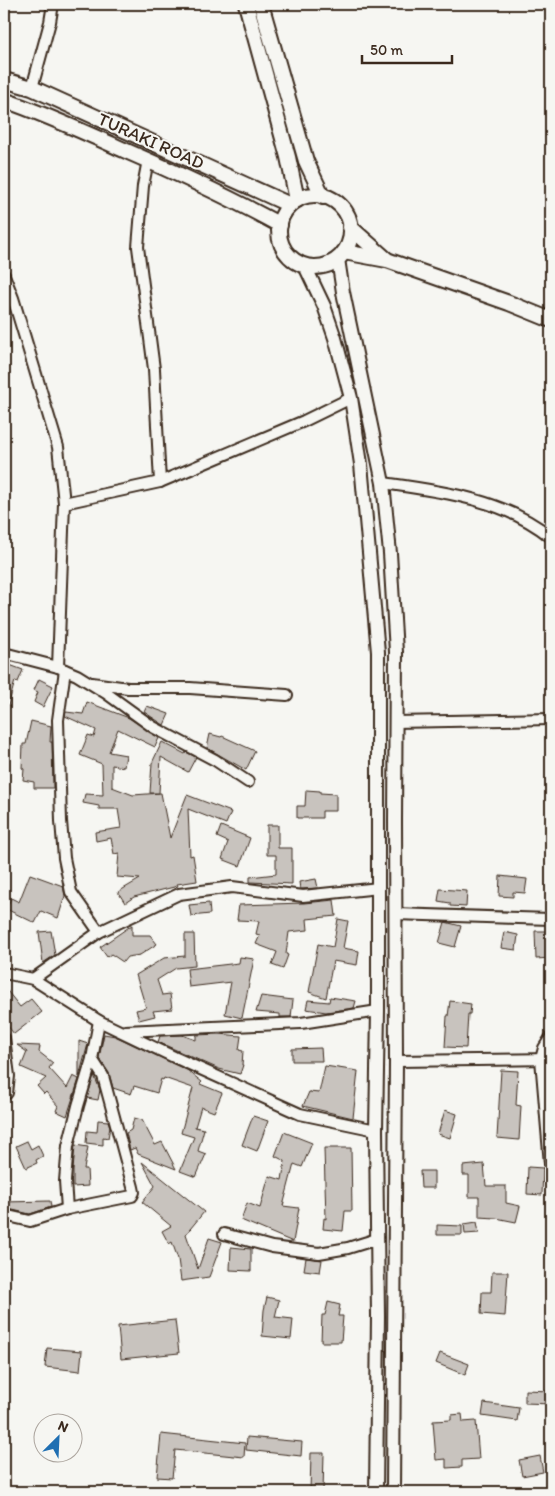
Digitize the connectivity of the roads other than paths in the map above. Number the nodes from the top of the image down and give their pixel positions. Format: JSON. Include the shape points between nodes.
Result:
{"nodes":[{"id":1,"x":53,"y":4,"type":"edge"},
{"id":2,"x":246,"y":4,"type":"edge"},
{"id":3,"x":261,"y":4,"type":"edge"},
{"id":4,"x":4,"y":80,"type":"edge"},
{"id":5,"x":32,"y":88,"type":"junction"},
{"id":6,"x":4,"y":100,"type":"edge"},
{"id":7,"x":148,"y":160,"type":"junction"},
{"id":8,"x":323,"y":197,"type":"junction"},
{"id":9,"x":294,"y":203,"type":"junction"},
{"id":10,"x":280,"y":225,"type":"junction"},
{"id":11,"x":350,"y":227,"type":"junction"},
{"id":12,"x":341,"y":255,"type":"junction"},
{"id":13,"x":387,"y":260,"type":"junction"},
{"id":14,"x":305,"y":266,"type":"junction"},
{"id":15,"x":4,"y":275,"type":"edge"},
{"id":16,"x":9,"y":299,"type":"edge"},
{"id":17,"x":551,"y":320,"type":"edge"},
{"id":18,"x":350,"y":398,"type":"junction"},
{"id":19,"x":160,"y":482,"type":"junction"},
{"id":20,"x":383,"y":483,"type":"junction"},
{"id":21,"x":64,"y":503,"type":"junction"},
{"id":22,"x":551,"y":536,"type":"edge"},
{"id":23,"x":4,"y":653,"type":"edge"},
{"id":24,"x":62,"y":669,"type":"junction"},
{"id":25,"x":89,"y":682,"type":"junction"},
{"id":26,"x":287,"y":695,"type":"dead end"},
{"id":27,"x":551,"y":720,"type":"edge"},
{"id":28,"x":395,"y":722,"type":"junction"},
{"id":29,"x":248,"y":782,"type":"dead end"},
{"id":30,"x":379,"y":888,"type":"junction"},
{"id":31,"x":395,"y":914,"type":"junction"},
{"id":32,"x":551,"y":919,"type":"edge"},
{"id":33,"x":99,"y":932,"type":"junction"},
{"id":34,"x":4,"y":973,"type":"edge"},
{"id":35,"x":33,"y":979,"type":"junction"},
{"id":36,"x":378,"y":1012,"type":"junction"},
{"id":37,"x":99,"y":1021,"type":"junction"},
{"id":38,"x":123,"y":1031,"type":"junction"},
{"id":39,"x":551,"y":1037,"type":"edge"},
{"id":40,"x":4,"y":1038,"type":"edge"},
{"id":41,"x":92,"y":1059,"type":"junction"},
{"id":42,"x":546,"y":1059,"type":"edge"},
{"id":43,"x":396,"y":1061,"type":"junction"},
{"id":44,"x":7,"y":1093,"type":"dead end"},
{"id":45,"x":376,"y":1130,"type":"junction"},
{"id":46,"x":551,"y":1176,"type":"edge"},
{"id":47,"x":66,"y":1209,"type":"junction"},
{"id":48,"x":4,"y":1215,"type":"edge"},
{"id":49,"x":224,"y":1234,"type":"dead end"},
{"id":50,"x":377,"y":1239,"type":"junction"},
{"id":51,"x":376,"y":1492,"type":"edge"},
{"id":52,"x":393,"y":1492,"type":"edge"}],
"edges":[{"from":1,"to":5,"type":"street"},
{"from":2,"to":9,"type":"main road","via":[[288,158]]},
{"from":3,"to":8,"type":"main road","via":[[306,161]]},
{"from":4,"to":5,"type":"main road"},
{"from":5,"to":9,"type":"main road"},
{"from":6,"to":7,"type":"main road","name":"TURAKI ROAD"},
{"from":7,"to":10,"type":"main road","name":"TURAKI ROAD","via":[[232,198]]},
{"from":7,"to":19,"type":"street","via":[[138,247],[154,368]]},
{"from":8,"to":9,"type":"main road","via":[[306,197]]},
{"from":8,"to":11,"type":"main road","via":[[344,211]]},
{"from":9,"to":10,"type":"main road","via":[[283,214]]},
{"from":10,"to":14,"type":"main road","via":[[284,250]]},
{"from":11,"to":12,"type":"main road","via":[[350,236]]},
{"from":11,"to":13,"type":"main road"},
{"from":12,"to":13,"type":"main road"},
{"from":12,"to":14,"type":"main road","via":[[322,266]]},
{"from":12,"to":20,"type":"street","via":[[342,292]]},
{"from":13,"to":17,"type":"main road"},
{"from":14,"to":18,"type":"street","via":[[324,306]]},
{"from":15,"to":16,"type":"street"},
{"from":16,"to":21,"type":"street","via":[[58,447]]},
{"from":18,"to":19,"type":"street"},
{"from":18,"to":30,"type":"street","via":[[361,464],[378,652]]},
{"from":19,"to":21,"type":"street"},
{"from":20,"to":22,"type":"street","via":[[445,492],[505,510]]},
{"from":20,"to":28,"type":"street","via":[[396,652]]},
{"from":21,"to":24,"type":"street"},
{"from":23,"to":24,"type":"street"},
{"from":24,"to":25,"type":"street"},
{"from":24,"to":33,"type":"street","via":[[58,720],[64,858],[71,892]]},
{"from":25,"to":26,"type":"street","via":[[128,688],[190,688]]},
{"from":25,"to":29,"type":"street","via":[[153,727],[216,760]]},
{"from":27,"to":28,"type":"street"},
{"from":28,"to":31,"type":"street"},
{"from":30,"to":33,"type":"street","via":[[303,896],[232,887],[179,894]]},
{"from":30,"to":36,"type":"street"},
{"from":31,"to":32,"type":"street"},
{"from":31,"to":43,"type":"street"},
{"from":33,"to":35,"type":"street"},
{"from":34,"to":35,"type":"street"},
{"from":35,"to":37,"type":"street"},
{"from":36,"to":38,"type":"street","via":[[301,1023]]},
{"from":36,"to":45,"type":"street"},
{"from":37,"to":38,"type":"street"},
{"from":37,"to":41,"type":"street"},
{"from":38,"to":45,"type":"street","via":[[300,1114]]},
{"from":39,"to":42,"type":"street","via":[[544,1048]]},
{"from":40,"to":44,"type":"street","via":[[9,1076]]},
{"from":41,"to":47,"type":"street","via":[[68,1146]]},
{"from":41,"to":47,"type":"street","via":[[103,1076],[134,1192],[132,1196]]},
{"from":42,"to":43,"type":"street"},
{"from":42,"to":46,"type":"street"},
{"from":43,"to":52,"type":"street"},
{"from":45,"to":50,"type":"street"},
{"from":47,"to":48,"type":"street","via":[[30,1221]]},
{"from":49,"to":50,"type":"street","via":[[272,1247],[319,1252]]},
{"from":50,"to":51,"type":"street"}]}
